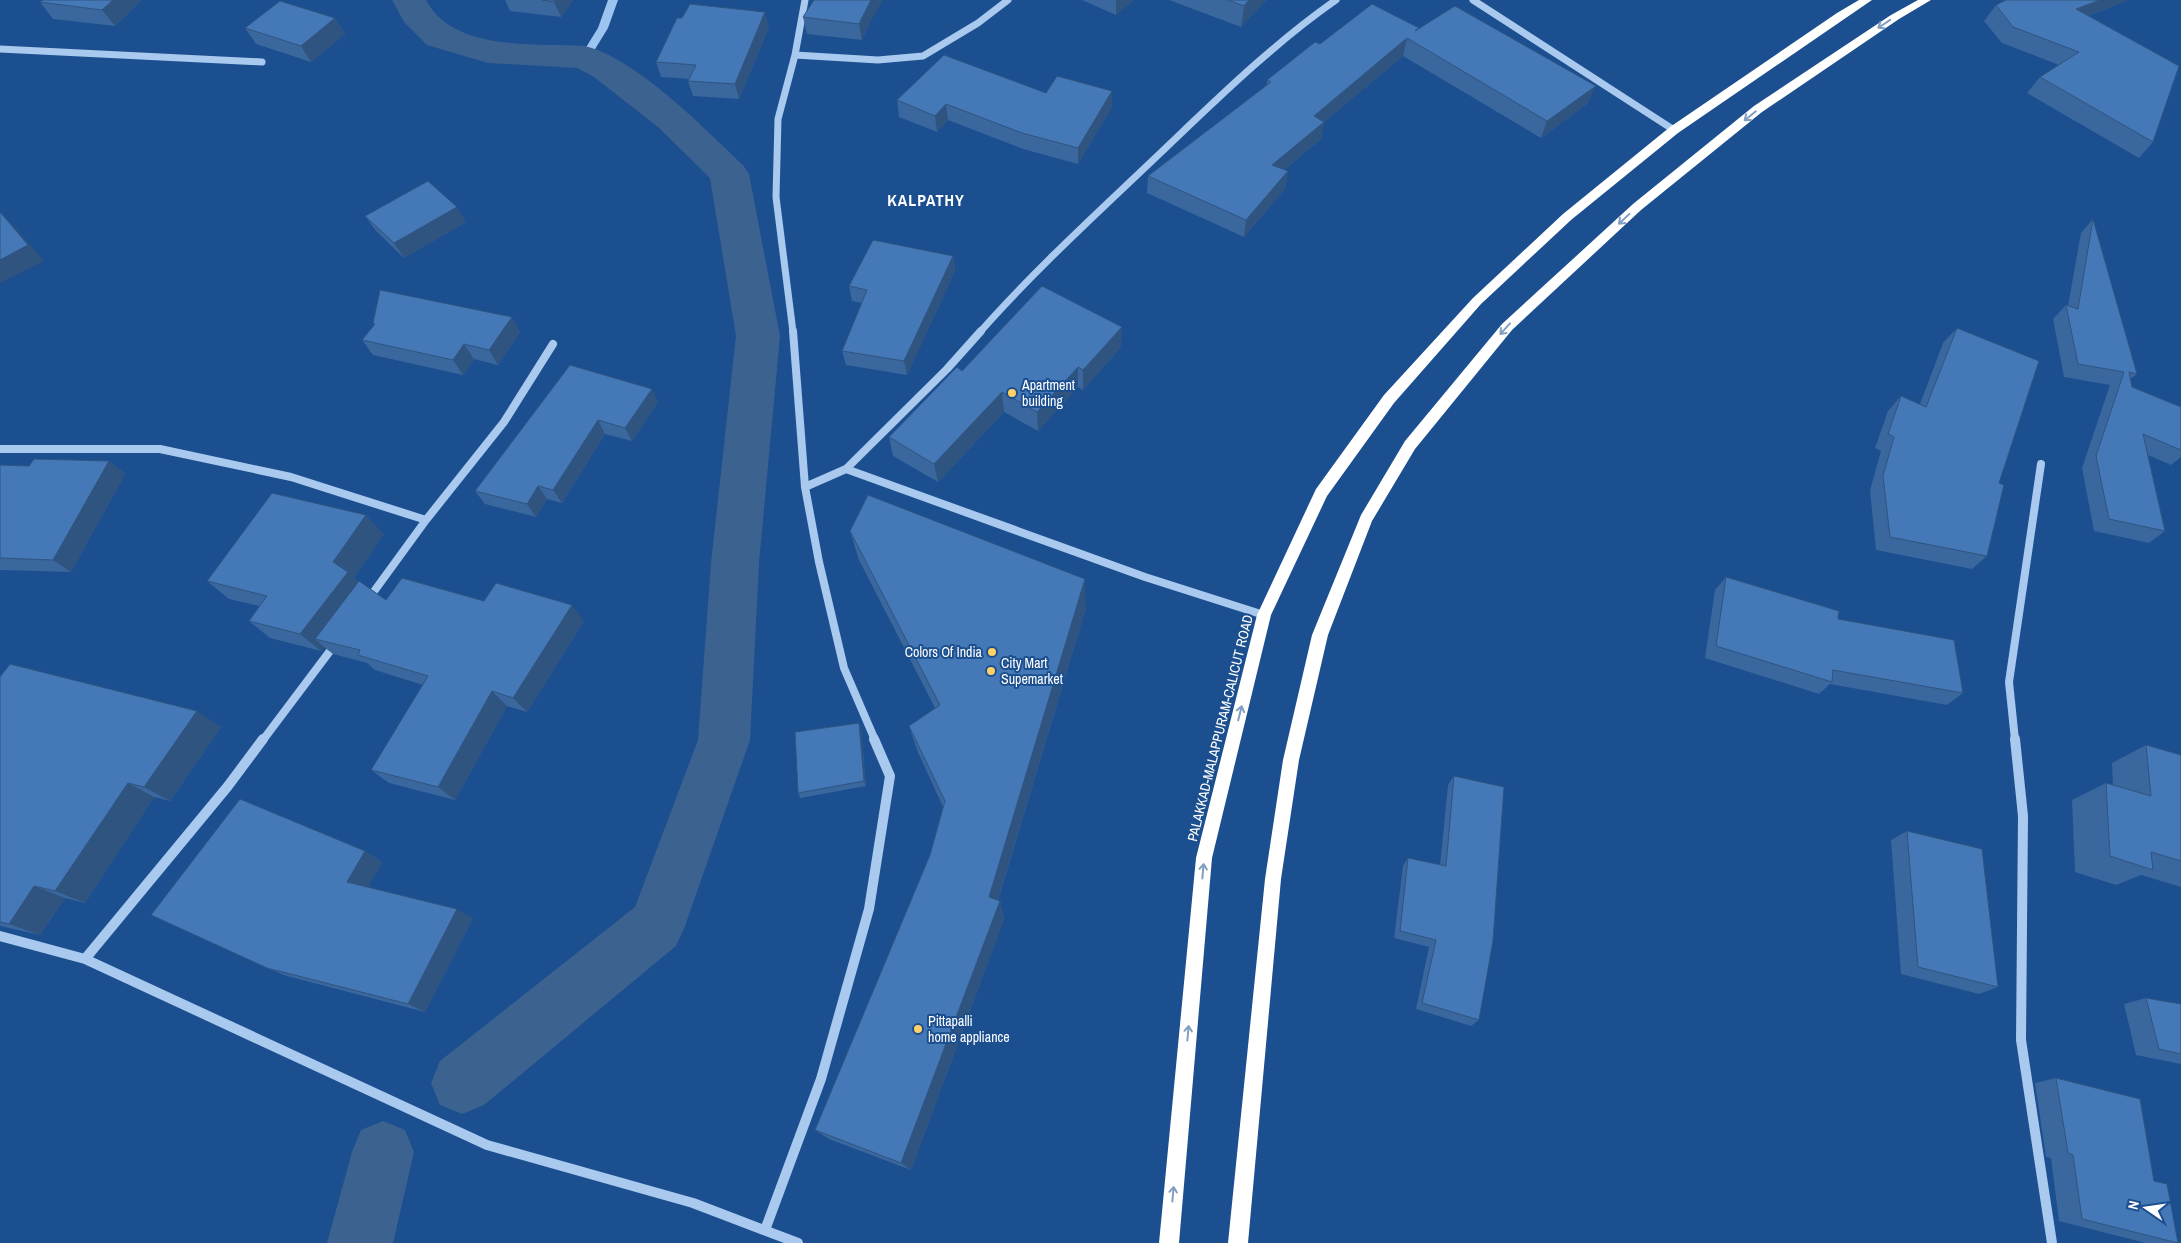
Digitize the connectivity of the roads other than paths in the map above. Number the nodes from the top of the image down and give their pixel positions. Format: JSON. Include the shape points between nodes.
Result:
{"nodes":[{"id":1,"x":805,"y":0,"type":"edge"},
{"id":2,"x":1008,"y":0,"type":"edge"},
{"id":3,"x":1336,"y":0,"type":"edge"},
{"id":4,"x":1473,"y":0,"type":"edge"},
{"id":5,"x":1867,"y":0,"type":"edge"},
{"id":6,"x":1926,"y":0,"type":"edge"},
{"id":7,"x":0,"y":49,"type":"edge"},
{"id":8,"x":795,"y":55,"type":"junction"},
{"id":9,"x":262,"y":62,"type":"dead end"},
{"id":10,"x":1674,"y":130,"type":"junction"},
{"id":11,"x":552,"y":344,"type":"dead end"},
{"id":12,"x":0,"y":449,"type":"edge"},
{"id":13,"x":2042,"y":464,"type":"dead end"},
{"id":14,"x":846,"y":469,"type":"junction"},
{"id":15,"x":804,"y":486,"type":"junction"},
{"id":16,"x":426,"y":520,"type":"junction"},
{"id":17,"x":361,"y":608,"type":"edge"},
{"id":18,"x":1264,"y":615,"type":"junction"},
{"id":19,"x":344,"y":632,"type":"edge"},
{"id":20,"x":0,"y":936,"type":"edge"},
{"id":21,"x":86,"y":959,"type":"junction"},
{"id":22,"x":765,"y":1230,"type":"junction"},
{"id":23,"x":798,"y":1243,"type":"edge"},
{"id":24,"x":1169,"y":1243,"type":"edge"},
{"id":25,"x":1238,"y":1243,"type":"edge"},
{"id":26,"x":2052,"y":1243,"type":"edge"}],
"edges":[{"from":1,"to":8,"type":"street"},
{"from":2,"to":8,"type":"street","via":[[978,23],[923,56],[878,60]]},
{"from":3,"to":14,"type":"street","via":[[1309,19],[1207,109],[1030,278],[948,369]]},
{"from":4,"to":10,"type":"street"},
{"from":5,"to":10,"type":"highway","name":"PALAKKAD-MALAPPURAM-CALICUT ROAD"},
{"from":6,"to":25,"type":"highway","one_way":true,"via":[[1895,17],[1758,109],[1637,207],[1507,327],[1410,445],[1366,519],[1320,635],[1291,760],[1273,879]]},
{"from":7,"to":9,"type":"street"},
{"from":8,"to":15,"type":"street","via":[[778,119],[776,196],[796,355]]},
{"from":10,"to":18,"type":"highway","name":"PALAKKAD-MALAPPURAM-CALICUT ROAD","via":[[1567,217],[1477,301],[1389,400],[1321,493]]},
{"from":11,"to":16,"type":"street","via":[[504,422]]},
{"from":12,"to":16,"type":"street","via":[[160,449],[291,477]]},
{"from":13,"to":26,"type":"street","via":[[2009,682],[2023,816],[2020,1040]]},
{"from":14,"to":15,"type":"street"},
{"from":14,"to":18,"type":"street","via":[[1145,577]]},
{"from":15,"to":22,"type":"street","via":[[844,668],[890,776],[869,909],[821,1079]]},
{"from":16,"to":17,"type":"street"},
{"from":24,"to":18,"type":"highway","name":"PALAKKAD-MALAPPURAM-CALICUT ROAD","one_way":true,"via":[[1204,858]]},
{"from":19,"to":21,"type":"street","via":[[228,786]]},
{"from":20,"to":21,"type":"street"},
{"from":21,"to":22,"type":"street","via":[[487,1145],[693,1202]]},
{"from":22,"to":23,"type":"street"}]}
